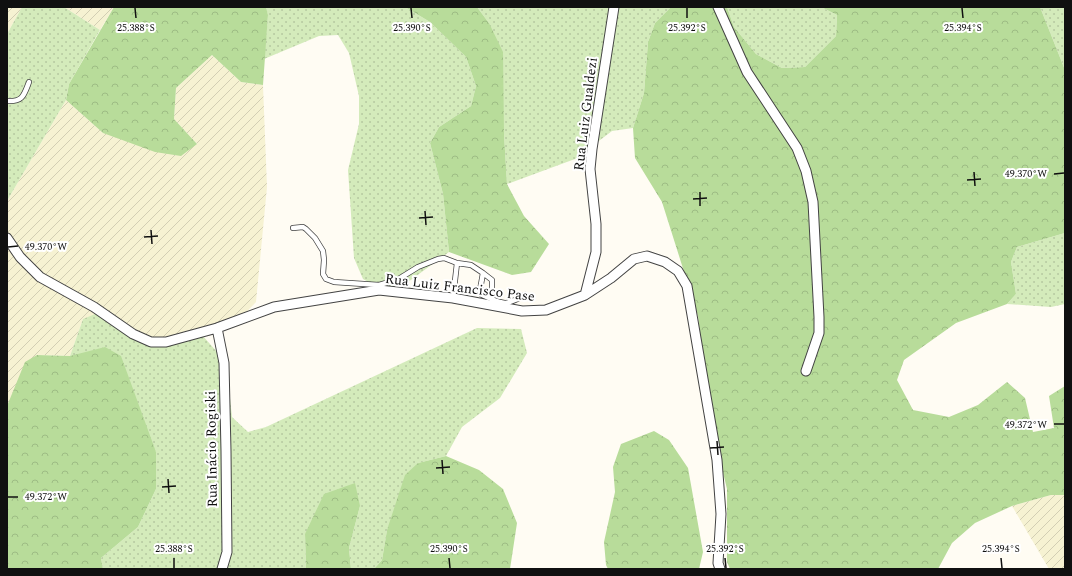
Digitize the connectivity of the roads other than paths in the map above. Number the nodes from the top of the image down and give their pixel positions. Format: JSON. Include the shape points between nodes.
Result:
{"nodes":[{"id":1,"x":614,"y":7,"type":"edge"},
{"id":2,"x":718,"y":7,"type":"edge"},
{"id":3,"x":29,"y":82,"type":"dead end"},
{"id":4,"x":7,"y":101,"type":"edge"},
{"id":5,"x":293,"y":228,"type":"dead end"},
{"id":6,"x":7,"y":238,"type":"edge"},
{"id":7,"x":457,"y":263,"type":"junction"},
{"id":8,"x":483,"y":273,"type":"junction"},
{"id":9,"x":525,"y":295,"type":"dead end"},
{"id":10,"x":584,"y":295,"type":"junction"},
{"id":11,"x":453,"y":298,"type":"junction"},
{"id":12,"x":492,"y":299,"type":"junction"},
{"id":13,"x":217,"y":328,"type":"junction"},
{"id":14,"x":806,"y":370,"type":"dead end"},
{"id":15,"x":222,"y":569,"type":"edge"},
{"id":16,"x":720,"y":569,"type":"edge"}],
"edges":[{"from":1,"to":10,"type":"street","name":"Rua Luiz Gualdezi","via":[[590,169],[596,224],[596,252]]},
{"from":2,"to":14,"type":"street","via":[[747,72],[797,148],[806,171],[813,202],[819,333]]},
{"from":3,"to":4,"type":"lane","via":[[23,96],[18,100]]},
{"from":5,"to":7,"type":"lane","via":[[303,227],[315,238],[322,251],[326,279],[334,282],[379,285],[397,280],[418,267],[444,258]]},
{"from":6,"to":13,"type":"street","name":"Rua Luiz Francisco Pase","via":[[20,257],[40,277],[94,307],[132,334],[151,342],[166,342]]},
{"from":7,"to":8,"type":"lane","via":[[471,265]]},
{"from":7,"to":11,"type":"lane"},
{"from":8,"to":12,"type":"lane","via":[[492,280]]},
{"from":8,"to":12,"type":"lane","via":[[480,290],[482,295]]},
{"from":9,"to":12,"type":"lane","via":[[503,304]]},
{"from":10,"to":11,"type":"street","name":"Rua Luiz Francisco Pase","via":[[546,310],[522,311]]},
{"from":10,"to":16,"type":"street","name":"Rua Luiz Francisco Pase","via":[[634,259],[647,256],[665,262],[678,271],[687,286],[717,460],[721,514],[718,563]]},
{"from":11,"to":13,"type":"street","name":"Rua Luiz Francisco Pase","via":[[379,290],[274,307]]},
{"from":13,"to":15,"type":"street","name":"Rua Inácio Rogiski","via":[[224,363],[226,451],[227,552]]}]}
